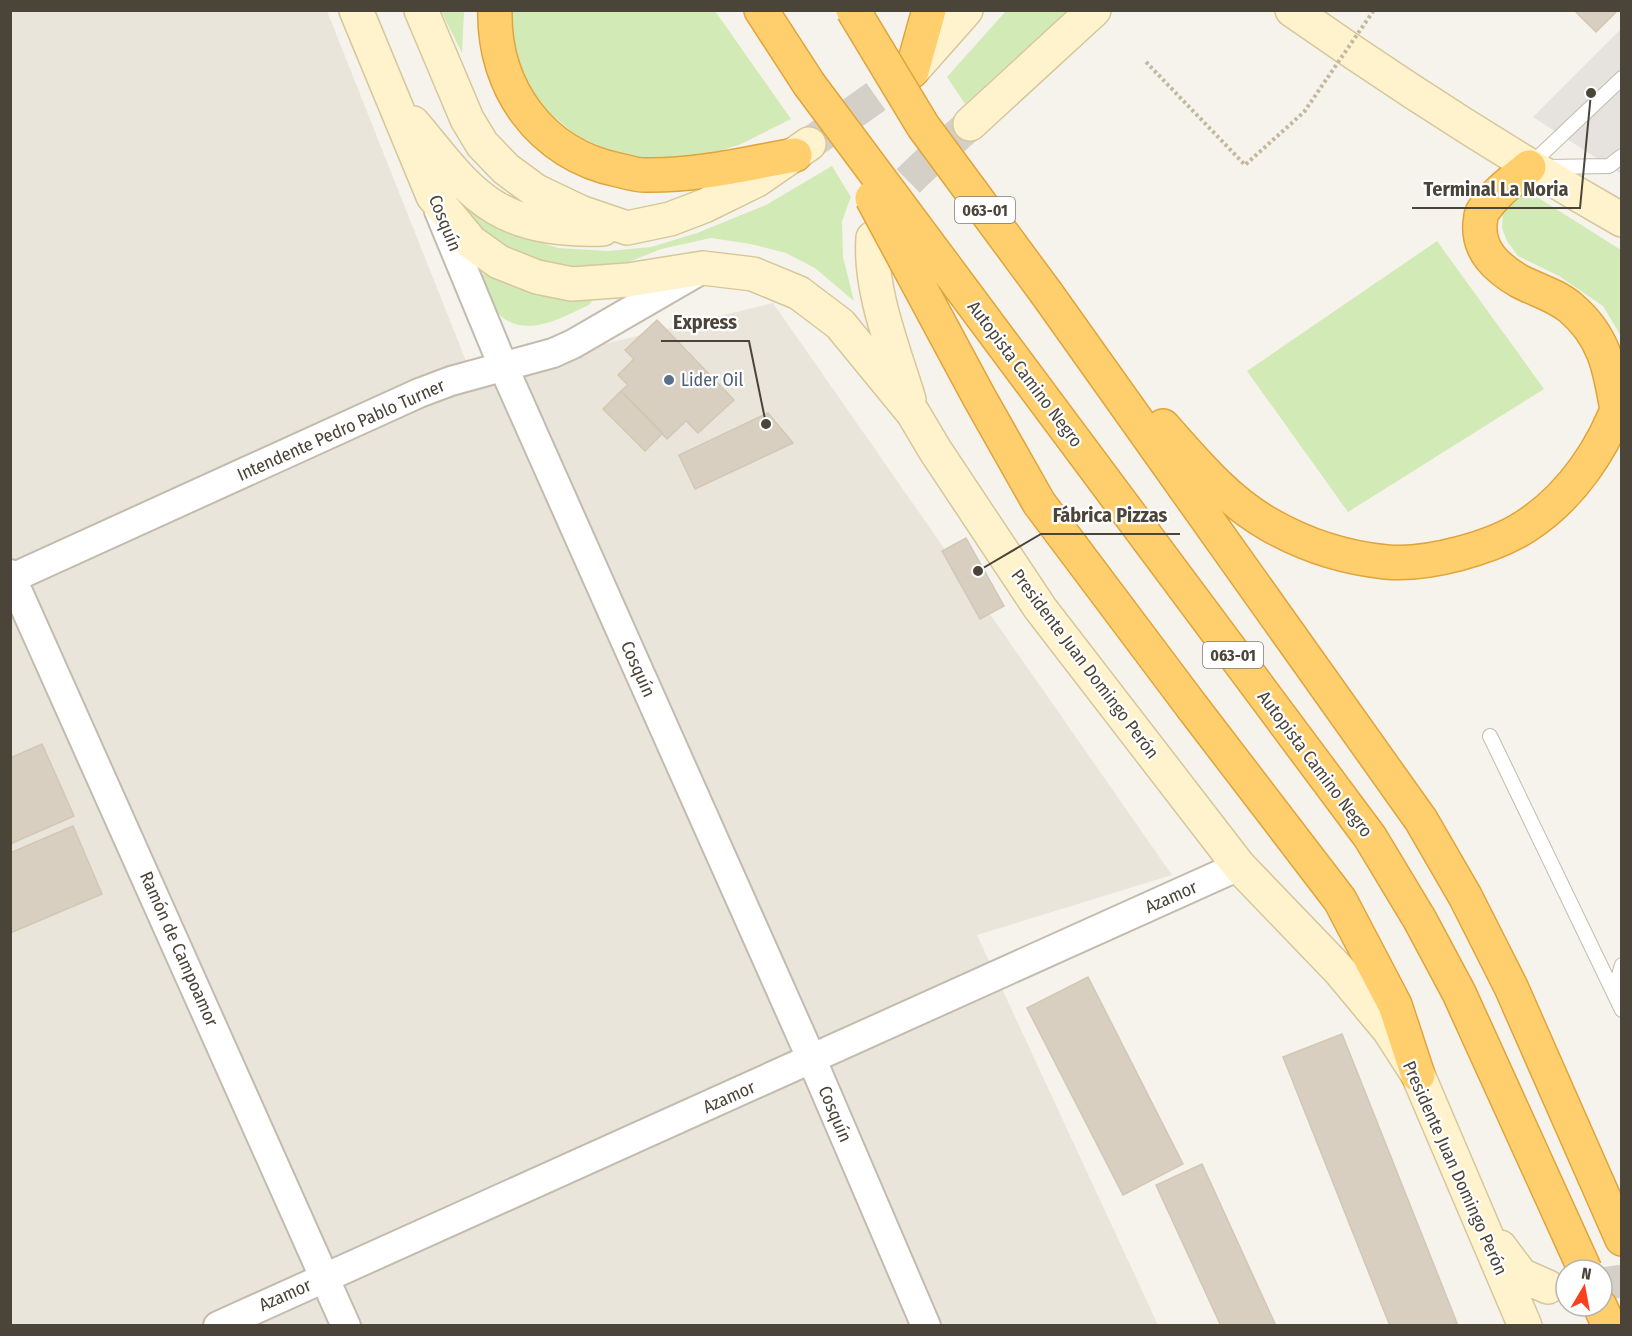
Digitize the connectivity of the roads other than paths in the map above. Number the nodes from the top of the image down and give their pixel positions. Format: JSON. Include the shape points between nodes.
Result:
{"nodes":[{"id":1,"x":356,"y":10,"type":"edge"},
{"id":2,"x":421,"y":10,"type":"edge"},
{"id":3,"x":761,"y":10,"type":"edge"},
{"id":4,"x":853,"y":10,"type":"edge"},
{"id":5,"x":929,"y":10,"type":"edge"},
{"id":6,"x":966,"y":10,"type":"edge"},
{"id":7,"x":1094,"y":10,"type":"edge"},
{"id":8,"x":1292,"y":10,"type":"edge"},
{"id":9,"x":494,"y":22,"type":"edge"},
{"id":10,"x":912,"y":71,"type":"joint"},
{"id":11,"x":1622,"y":78,"type":"edge"},
{"id":12,"x":809,"y":84,"type":"junction"},
{"id":13,"x":393,"y":98,"type":"junction"},
{"id":14,"x":970,"y":124,"type":"tunnel mouth"},
{"id":15,"x":802,"y":150,"type":"joint"},
{"id":16,"x":1622,"y":156,"type":"edge"},
{"id":17,"x":1529,"y":167,"type":"junction"},
{"id":18,"x":434,"y":196,"type":"junction"},
{"id":19,"x":1622,"y":220,"type":"edge"},
{"id":20,"x":627,"y":228,"type":"junction"},
{"id":21,"x":873,"y":238,"type":"tunnel mouth"},
{"id":22,"x":703,"y":268,"type":"junction"},
{"id":23,"x":1047,"y":294,"type":"junction"},
{"id":24,"x":503,"y":366,"type":"junction"},
{"id":25,"x":913,"y":413,"type":"junction"},
{"id":26,"x":1620,"y":415,"type":"edge"},
{"id":27,"x":11,"y":577,"type":"edge"},
{"id":28,"x":1490,"y":736,"type":"dead end"},
{"id":29,"x":1239,"y":867,"type":"junction"},
{"id":30,"x":1622,"y":965,"type":"edge"},
{"id":31,"x":1621,"y":1008,"type":"edge"},
{"id":32,"x":812,"y":1060,"type":"junction"},
{"id":33,"x":1418,"y":1075,"type":"junction"},
{"id":34,"x":1479,"y":1220,"type":"junction"},
{"id":35,"x":1622,"y":1239,"type":"edge"},
{"id":36,"x":1580,"y":1258,"type":"edge"},
{"id":37,"x":325,"y":1277,"type":"junction"},
{"id":38,"x":1548,"y":1287,"type":"dead end"},
{"id":39,"x":218,"y":1326,"type":"edge"},
{"id":40,"x":346,"y":1326,"type":"edge"},
{"id":41,"x":926,"y":1326,"type":"edge"},
{"id":42,"x":1525,"y":1326,"type":"edge"}],
"edges":[{"from":1,"to":13,"type":"street","name":"Cosquín"},
{"from":2,"to":20,"type":"street","via":[[467,119],[482,144],[506,169],[536,191]]},
{"from":3,"to":12,"type":"highway","name":"Autopista Camino Negro","number":"063-01"},
{"from":4,"to":23,"type":"highway","number":"063-01","bridge":true,"via":[[923,126]]},
{"from":5,"to":10,"type":"highway"},
{"from":6,"to":10,"type":"street"},
{"from":7,"to":14,"type":"street"},
{"from":8,"to":17,"type":"street","via":[[1388,78]]},
{"from":9,"to":15,"type":"highway","via":[[502,67],[526,114],[567,150],[599,166],[642,175],[697,173]]},
{"from":11,"to":17,"type":"lane"},
{"from":12,"to":33,"type":"highway","bridge":true,"via":[[1039,503],[1340,900],[1395,1005]]},
{"from":12,"to":36,"type":"highway","name":"Autopista Camino Negro","number":"063-01","bridge":true,"via":[[1370,837],[1460,993]]},
{"from":13,"to":18,"type":"street","name":"Cosquín"},
{"from":13,"to":20,"type":"street","via":[[462,180],[496,208],[536,224],[577,230]]},
{"from":15,"to":20,"type":"street","via":[[757,180],[704,206],[670,219]]},
{"from":16,"to":17,"type":"lane","via":[[1610,166]]},
{"from":17,"to":19,"type":"street"},
{"from":17,"to":26,"type":"highway","via":[[1495,195],[1481,214],[1479,233],[1486,253],[1498,268],[1571,308],[1594,333],[1609,365]]},
{"from":18,"to":22,"type":"street","name":"Presidente Juan Domingo Perón","via":[[471,242],[499,262],[537,278],[572,284]]},
{"from":18,"to":24,"type":"street","name":"Cosquín"},
{"from":21,"to":25,"type":"street","via":[[872,258],[883,309]]},
{"from":22,"to":24,"type":"street","name":"Intendente Pedro Pablo Turner","via":[[573,344]]},
{"from":22,"to":25,"type":"street","name":"Presidente Juan Domingo Perón","via":[[753,274],[799,293],[840,324]]},
{"from":23,"to":26,"type":"highway","via":[[1201,469],[1238,504],[1310,545],[1351,556],[1387,562],[1417,561],[1500,540],[1550,508],[1593,459]]},
{"from":23,"to":35,"type":"highway","number":"063-01","via":[[1421,820],[1511,987]]},
{"from":24,"to":27,"type":"street","name":"Intendente Pedro Pablo Turner","via":[[419,393]]},
{"from":24,"to":32,"type":"street","name":"Cosquín"},
{"from":25,"to":29,"type":"street","name":"Presidente Juan Domingo Perón","via":[[1040,608]]},
{"from":27,"to":37,"type":"street","name":"Ramón de Campoamor"},
{"from":28,"to":31,"type":"lane"},
{"from":29,"to":32,"type":"street","name":"Azamor"},
{"from":29,"to":33,"type":"street","name":"Presidente Juan Domingo Perón","via":[[1366,1001]]},
{"from":30,"to":31,"type":"lane"},
{"from":32,"to":37,"type":"street","name":"Azamor"},
{"from":32,"to":41,"type":"street","name":"Cosquín"},
{"from":33,"to":34,"type":"street","name":"Presidente Juan Domingo Perón"},
{"from":34,"to":38,"type":"street","via":[[1521,1275]]},
{"from":34,"to":42,"type":"street","name":"Presidente Juan Domingo Perón"},
{"from":37,"to":39,"type":"street","name":"Azamor"},
{"from":37,"to":40,"type":"street","name":"Ramón de Campoamor"}]}
